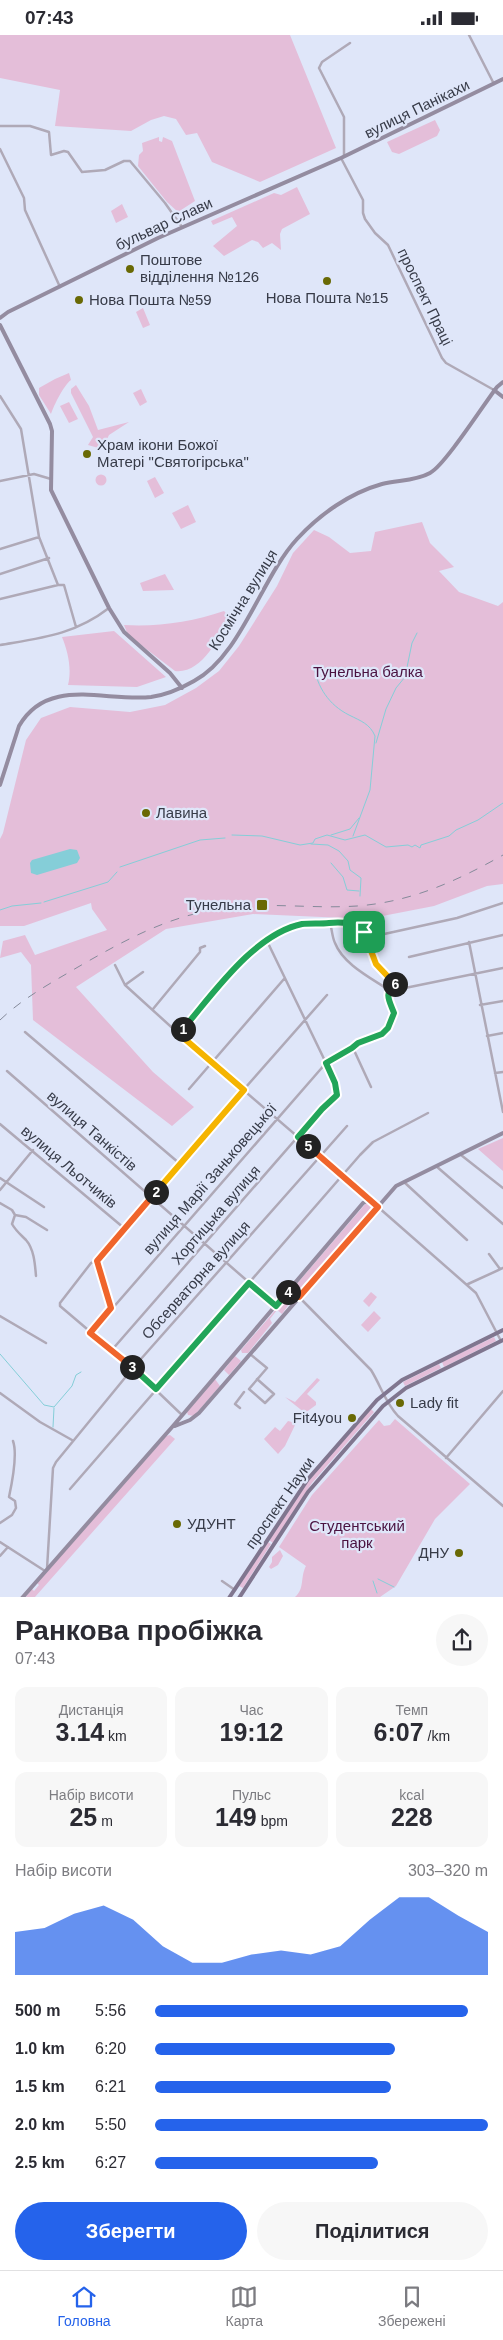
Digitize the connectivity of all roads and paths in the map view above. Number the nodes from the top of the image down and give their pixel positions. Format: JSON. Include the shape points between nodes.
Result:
{"nodes":[{"id":1,"x":469,"y":35,"type":"edge"},
{"id":2,"x":350,"y":43,"type":"dead end"},
{"id":3,"x":503,"y":79,"type":"edge"},
{"id":4,"x":494,"y":84,"type":"junction"},
{"id":5,"x":0,"y":127,"type":"edge"},
{"id":6,"x":0,"y":149,"type":"edge"},
{"id":7,"x":342,"y":157,"type":"junction"},
{"id":8,"x":182,"y":227,"type":"junction"},
{"id":9,"x":60,"y":287,"type":"junction"},
{"id":10,"x":0,"y":317,"type":"edge"},
{"id":11,"x":0,"y":325,"type":"edge"},
{"id":12,"x":503,"y":382,"type":"edge"},
{"id":13,"x":494,"y":390,"type":"junction"},
{"id":14,"x":0,"y":396,"type":"edge"},
{"id":15,"x":503,"y":397,"type":"edge"},
{"id":16,"x":29,"y":474,"type":"junction"},
{"id":17,"x":51,"y":479,"type":"junction"},
{"id":18,"x":0,"y":481,"type":"edge"},
{"id":19,"x":40,"y":537,"type":"junction"},
{"id":20,"x":0,"y":549,"type":"edge"},
{"id":21,"x":49,"y":558,"type":"junction"},
{"id":22,"x":0,"y":574,"type":"edge"},
{"id":23,"x":58,"y":585,"type":"junction"},
{"id":24,"x":0,"y":599,"type":"edge"},
{"id":25,"x":109,"y":609,"type":"junction"},
{"id":26,"x":76,"y":627,"type":"junction"},
{"id":27,"x":0,"y":645,"type":"edge"},
{"id":28,"x":182,"y":688,"type":"junction"},
{"id":29,"x":0,"y":785,"type":"edge"},
{"id":30,"x":503,"y":903,"type":"edge"},
{"id":31,"x":330,"y":923,"type":"junction"},
{"id":32,"x":503,"y":935,"type":"edge"},
{"id":33,"x":366,"y":938,"type":"junction"},
{"id":34,"x":267,"y":941,"type":"junction"},
{"id":35,"x":470,"y":942,"type":"junction"},
{"id":36,"x":205,"y":946,"type":"dead end"},
{"id":37,"x":409,"y":957,"type":"dead end"},
{"id":38,"x":115,"y":965,"type":"dead end"},
{"id":39,"x":503,"y":968,"type":"edge"},
{"id":40,"x":143,"y":972,"type":"dead end"},
{"id":41,"x":475,"y":973,"type":"junction"},
{"id":42,"x":284,"y":979,"type":"junction"},
{"id":43,"x":395,"y":984,"type":"junction"},
{"id":44,"x":125,"y":985,"type":"junction"},
{"id":45,"x":389,"y":990,"type":"junction"},
{"id":46,"x":327,"y":995,"type":"dead end"},
{"id":47,"x":503,"y":1001,"type":"edge"},
{"id":48,"x":480,"y":1005,"type":"junction"},
{"id":49,"x":153,"y":1009,"type":"junction"},
{"id":50,"x":304,"y":1021,"type":"junction"},
{"id":51,"x":24,"y":1032,"type":"dead end"},
{"id":52,"x":503,"y":1033,"type":"edge"},
{"id":53,"x":179,"y":1034,"type":"junction"},
{"id":54,"x":487,"y":1036,"type":"junction"},
{"id":55,"x":353,"y":1047,"type":"junction"},
{"id":56,"x":212,"y":1063,"type":"junction"},
{"id":57,"x":326,"y":1063,"type":"junction"},
{"id":58,"x":7,"y":1071,"type":"dead end"},
{"id":59,"x":503,"y":1072,"type":"edge"},
{"id":60,"x":494,"y":1073,"type":"junction"},
{"id":61,"x":371,"y":1087,"type":"dead end"},
{"id":62,"x":189,"y":1089,"type":"dead end"},
{"id":63,"x":244,"y":1090,"type":"junction"},
{"id":64,"x":502,"y":1112,"type":"edge"},
{"id":65,"x":428,"y":1113,"type":"dead end"},
{"id":66,"x":278,"y":1118,"type":"junction"},
{"id":67,"x":0,"y":1124,"type":"edge"},
{"id":68,"x":347,"y":1125,"type":"dead end"},
{"id":69,"x":503,"y":1133,"type":"edge"},
{"id":70,"x":298,"y":1137,"type":"junction"},
{"id":71,"x":33,"y":1150,"type":"junction"},
{"id":72,"x":460,"y":1154,"type":"junction"},
{"id":73,"x":320,"y":1156,"type":"junction"},
{"id":74,"x":179,"y":1163,"type":"junction"},
{"id":75,"x":435,"y":1166,"type":"junction"},
{"id":76,"x":341,"y":1176,"type":"junction"},
{"id":77,"x":0,"y":1179,"type":"edge"},
{"id":78,"x":404,"y":1181,"type":"junction"},
{"id":79,"x":6,"y":1182,"type":"junction"},
{"id":80,"x":503,"y":1188,"type":"edge"},
{"id":81,"x":0,"y":1190,"type":"edge"},
{"id":82,"x":151,"y":1198,"type":"junction"},
{"id":83,"x":370,"y":1199,"type":"junction"},
{"id":84,"x":0,"y":1203,"type":"edge"},
{"id":85,"x":44,"y":1207,"type":"dead end"},
{"id":86,"x":378,"y":1207,"type":"junction"},
{"id":87,"x":15,"y":1215,"type":"junction"},
{"id":88,"x":503,"y":1224,"type":"edge"},
{"id":89,"x":183,"y":1226,"type":"junction"},
{"id":90,"x":124,"y":1228,"type":"junction"},
{"id":91,"x":46,"y":1231,"type":"dead end"},
{"id":92,"x":468,"y":1240,"type":"dead end"},
{"id":93,"x":205,"y":1245,"type":"junction"},
{"id":94,"x":489,"y":1254,"type":"dead end"},
{"id":95,"x":97,"y":1261,"type":"junction"},
{"id":96,"x":227,"y":1263,"type":"junction"},
{"id":97,"x":502,"y":1269,"type":"edge"},
{"id":98,"x":36,"y":1276,"type":"dead end"},
{"id":99,"x":249,"y":1283,"type":"junction"},
{"id":100,"x":467,"y":1284,"type":"junction"},
{"id":101,"x":289,"y":1291,"type":"junction"},
{"id":102,"x":299,"y":1297,"type":"junction"},
{"id":103,"x":276,"y":1306,"type":"junction"},
{"id":104,"x":111,"y":1308,"type":"junction"},
{"id":105,"x":0,"y":1316,"type":"edge"},
{"id":106,"x":503,"y":1330,"type":"edge"},
{"id":107,"x":90,"y":1333,"type":"junction"},
{"id":108,"x":497,"y":1333,"type":"junction"},
{"id":109,"x":502,"y":1341,"type":"edge"},
{"id":110,"x":46,"y":1343,"type":"dead end"},
{"id":111,"x":111,"y":1351,"type":"junction"},
{"id":112,"x":250,"y":1354,"type":"junction"},
{"id":113,"x":133,"y":1368,"type":"junction"},
{"id":114,"x":257,"y":1379,"type":"junction"},
{"id":115,"x":156,"y":1389,"type":"junction"},
{"id":116,"x":503,"y":1391,"type":"edge"},
{"id":117,"x":244,"y":1392,"type":"dead end"},
{"id":118,"x":0,"y":1393,"type":"edge"},
{"id":119,"x":383,"y":1393,"type":"junction"},
{"id":120,"x":386,"y":1402,"type":"junction"},
{"id":121,"x":240,"y":1408,"type":"dead end"},
{"id":122,"x":182,"y":1415,"type":"junction"},
{"id":123,"x":173,"y":1427,"type":"junction"},
{"id":124,"x":72,"y":1440,"type":"junction"},
{"id":125,"x":13,"y":1441,"type":"dead end"},
{"id":126,"x":446,"y":1458,"type":"junction"},
{"id":127,"x":70,"y":1489,"type":"dead end"},
{"id":128,"x":503,"y":1506,"type":"edge"},
{"id":129,"x":0,"y":1523,"type":"edge"},
{"id":130,"x":0,"y":1542,"type":"edge"},
{"id":131,"x":8,"y":1547,"type":"junction"},
{"id":132,"x":0,"y":1556,"type":"edge"},
{"id":133,"x":46,"y":1570,"type":"junction"},
{"id":134,"x":222,"y":1581,"type":"dead end"},
{"id":135,"x":234,"y":1589,"type":"junction"},
{"id":136,"x":22,"y":1597,"type":"edge"},
{"id":137,"x":229,"y":1597,"type":"edge"},
{"id":138,"x":238,"y":1597,"type":"edge"}],
"edges":[{"from":1,"to":4,"type":"street"},
{"from":2,"to":7,"type":"street","name":"проспект Праці","via":[[322,62],[319,68],[344,117]]},
{"from":3,"to":4,"type":"main road","name":"вулиця Панікахи"},
{"from":4,"to":7,"type":"main road","name":"вулиця Панікахи"},
{"from":5,"to":8,"type":"street","via":[[30,126],[49,132],[51,155],[68,152],[82,172],[105,170],[130,161]]},
{"from":6,"to":9,"type":"street"},
{"from":7,"to":8,"type":"main road","name":"бульвар Слави"},
{"from":7,"to":13,"type":"street","name":"проспект Праці","via":[[363,200],[365,219],[388,245],[444,361]]},
{"from":8,"to":9,"type":"main road","name":"бульвар Слави"},
{"from":9,"to":10,"type":"main road","name":"бульвар Слави"},
{"from":11,"to":17,"type":"main road","via":[[51,428]]},
{"from":12,"to":13,"type":"main road","name":"Космічна вулиця"},
{"from":13,"to":15,"type":"main road","name":"проспект Праці"},
{"from":13,"to":28,"type":"main road","name":"Космічна вулиця","via":[[431,473],[365,491],[336,506],[309,526],[283,556],[224,655],[209,670]]},
{"from":14,"to":16,"type":"street","via":[[20,429]]},
{"from":16,"to":17,"type":"street"},
{"from":16,"to":18,"type":"street"},
{"from":16,"to":19,"type":"street"},
{"from":17,"to":25,"type":"main road","via":[[54,496]]},
{"from":19,"to":20,"type":"street"},
{"from":19,"to":21,"type":"street"},
{"from":21,"to":22,"type":"street"},
{"from":21,"to":23,"type":"street"},
{"from":23,"to":24,"type":"street"},
{"from":23,"to":26,"type":"street","via":[[64,585]]},
{"from":25,"to":26,"type":"street"},
{"from":25,"to":28,"type":"main road","via":[[124,632]]},
{"from":26,"to":27,"type":"street","via":[[60,635]]},
{"from":28,"to":29,"type":"main road","name":"Космічна вулиця","via":[[151,697],[66,695],[39,703],[19,726]]},
{"from":30,"to":33,"type":"street","via":[[457,918]]},
{"from":31,"to":33,"type":"street","via":[[339,921],[355,925]]},
{"from":31,"to":34,"type":"street","via":[[302,925]]},
{"from":31,"to":45,"type":"street","via":[[335,943],[344,956]]},
{"from":32,"to":35,"type":"street"},
{"from":33,"to":43,"type":"street","via":[[376,964]]},
{"from":34,"to":42,"type":"street"},
{"from":34,"to":53,"type":"street","via":[[243,960]]},
{"from":35,"to":37,"type":"street"},
{"from":35,"to":41,"type":"street"},
{"from":36,"to":49,"type":"street","via":[[200,948]]},
{"from":38,"to":44,"type":"street"},
{"from":39,"to":41,"type":"street"},
{"from":40,"to":44,"type":"street"},
{"from":41,"to":43,"type":"street","via":[[408,987]]},
{"from":41,"to":48,"type":"street"},
{"from":42,"to":50,"type":"street"},
{"from":42,"to":56,"type":"street"},
{"from":43,"to":45,"type":"street"},
{"from":44,"to":49,"type":"street"},
{"from":45,"to":55,"type":"street","name":"вулиця Марії Заньковецької","via":[[394,1013],[388,1028],[379,1036]]},
{"from":46,"to":50,"type":"street"},
{"from":47,"to":48,"type":"street"},
{"from":48,"to":54,"type":"street"},
{"from":49,"to":53,"type":"street"},
{"from":50,"to":57,"type":"street"},
{"from":50,"to":63,"type":"street"},
{"from":51,"to":74,"type":"street"},
{"from":52,"to":54,"type":"street"},
{"from":53,"to":56,"type":"street"},
{"from":54,"to":60,"type":"street"},
{"from":55,"to":57,"type":"street","name":"вулиця Марії Заньковецької"},
{"from":55,"to":61,"type":"street"},
{"from":56,"to":62,"type":"street"},
{"from":56,"to":63,"type":"street"},
{"from":57,"to":66,"type":"street","name":"вулиця Марії Заньковецької"},
{"from":57,"to":70,"type":"street","name":"Хортицька вулиця","via":[[337,1095]]},
{"from":58,"to":82,"type":"street","name":"вулиця Танкістів"},
{"from":59,"to":60,"type":"street"},
{"from":60,"to":64,"type":"street"},
{"from":63,"to":66,"type":"street"},
{"from":63,"to":74,"type":"street"},
{"from":65,"to":76,"type":"street","via":[[373,1142]]},
{"from":66,"to":70,"type":"street"},
{"from":66,"to":89,"type":"street","name":"вулиця Марії Заньковецької"},
{"from":67,"to":71,"type":"street","name":"вулиця Льотчиків"},
{"from":68,"to":73,"type":"street","name":"Обсерваторна вулиця"},
{"from":69,"to":72,"type":"main road"},
{"from":70,"to":73,"type":"street"},
{"from":70,"to":93,"type":"street","name":"Хортицька вулиця"},
{"from":71,"to":79,"type":"street"},
{"from":71,"to":90,"type":"street","name":"вулиця Льотчиків"},
{"from":72,"to":75,"type":"main road"},
{"from":72,"to":80,"type":"street"},
{"from":73,"to":76,"type":"street"},
{"from":73,"to":96,"type":"street","name":"Обсерваторна вулиця"},
{"from":74,"to":82,"type":"street"},
{"from":75,"to":78,"type":"main road"},
{"from":75,"to":88,"type":"street"},
{"from":76,"to":83,"type":"street"},
{"from":76,"to":99,"type":"street"},
{"from":77,"to":79,"type":"street"},
{"from":78,"to":86,"type":"main road"},
{"from":78,"to":92,"type":"street"},
{"from":79,"to":81,"type":"street"},
{"from":79,"to":85,"type":"street"},
{"from":82,"to":89,"type":"street","name":"вулиця Танкістів"},
{"from":82,"to":90,"type":"street"},
{"from":83,"to":86,"type":"main road"},
{"from":83,"to":101,"type":"main road","via":[[363,1203]]},
{"from":84,"to":87,"type":"street"},
{"from":86,"to":100,"type":"street"},
{"from":86,"to":102,"type":"main road"},
{"from":87,"to":91,"type":"street","via":[[26,1217]]},
{"from":87,"to":98,"type":"street","via":[[12,1224],[16,1232],[28,1241]]},
{"from":89,"to":93,"type":"street","name":"вулиця Танкістів"},
{"from":89,"to":104,"type":"street","name":"вулиця Марії Заньковецької"},
{"from":90,"to":95,"type":"street"},
{"from":93,"to":96,"type":"street","name":"вулиця Танкістів"},
{"from":93,"to":111,"type":"street","name":"Хортицька вулиця"},
{"from":94,"to":97,"type":"street"},
{"from":95,"to":104,"type":"street"},
{"from":95,"to":107,"type":"street","via":[[91,1263],[60,1304]]},
{"from":96,"to":99,"type":"street","name":"вулиця Танкістів"},
{"from":96,"to":113,"type":"street","name":"Обсерваторна вулиця"},
{"from":97,"to":100,"type":"street"},
{"from":99,"to":103,"type":"street","name":"вулиця Танкістів"},
{"from":99,"to":115,"type":"street"},
{"from":100,"to":108,"type":"street","via":[[476,1293]]},
{"from":101,"to":102,"type":"street"},
{"from":101,"to":103,"type":"main road"},
{"from":102,"to":112,"type":"main road"},
{"from":102,"to":119,"type":"street","via":[[371,1370]]},
{"from":103,"to":122,"type":"main road"},
{"from":104,"to":107,"type":"street","name":"вулиця Марії Заньковецької"},
{"from":105,"to":110,"type":"street"},
{"from":106,"to":108,"type":"main road","name":"проспект Науки"},
{"from":107,"to":111,"type":"street"},
{"from":108,"to":109,"type":"street"},
{"from":108,"to":119,"type":"main road","name":"проспект Науки","via":[[402,1380]]},
{"from":109,"to":120,"type":"main road","name":"проспект Науки","via":[[406,1387]]},
{"from":111,"to":113,"type":"street"},
{"from":112,"to":114,"type":"street","via":[[267,1368]]},
{"from":112,"to":123,"type":"main road","via":[[195,1417]]},
{"from":113,"to":115,"type":"street"},
{"from":113,"to":124,"type":"street","name":"Обсерваторна вулиця"},
{"from":114,"to":114,"type":"street","via":[[249,1389],[265,1403],[274,1394]]},
{"from":115,"to":122,"type":"street"},
{"from":115,"to":127,"type":"street"},
{"from":116,"to":126,"type":"street"},
{"from":117,"to":121,"type":"street","via":[[235,1404]]},
{"from":118,"to":124,"type":"street"},
{"from":119,"to":120,"type":"street"},
{"from":119,"to":135,"type":"main road","name":"проспект Науки","via":[[308,1479]]},
{"from":120,"to":126,"type":"street"},
{"from":120,"to":138,"type":"main road","name":"проспект Науки","via":[[308,1491]]},
{"from":122,"to":123,"type":"main road"},
{"from":123,"to":133,"type":"main road"},
{"from":124,"to":133,"type":"street","name":"Обсерваторна вулиця","via":[[54,1465]]},
{"from":125,"to":129,"type":"street","via":[[16,1450],[9,1497],[16,1508]]},
{"from":126,"to":128,"type":"street"},
{"from":130,"to":131,"type":"street"},
{"from":131,"to":132,"type":"street"},
{"from":131,"to":133,"type":"street"},
{"from":133,"to":136,"type":"main road"},
{"from":134,"to":135,"type":"street"},
{"from":135,"to":137,"type":"main road","name":"проспект Науки"}]}
